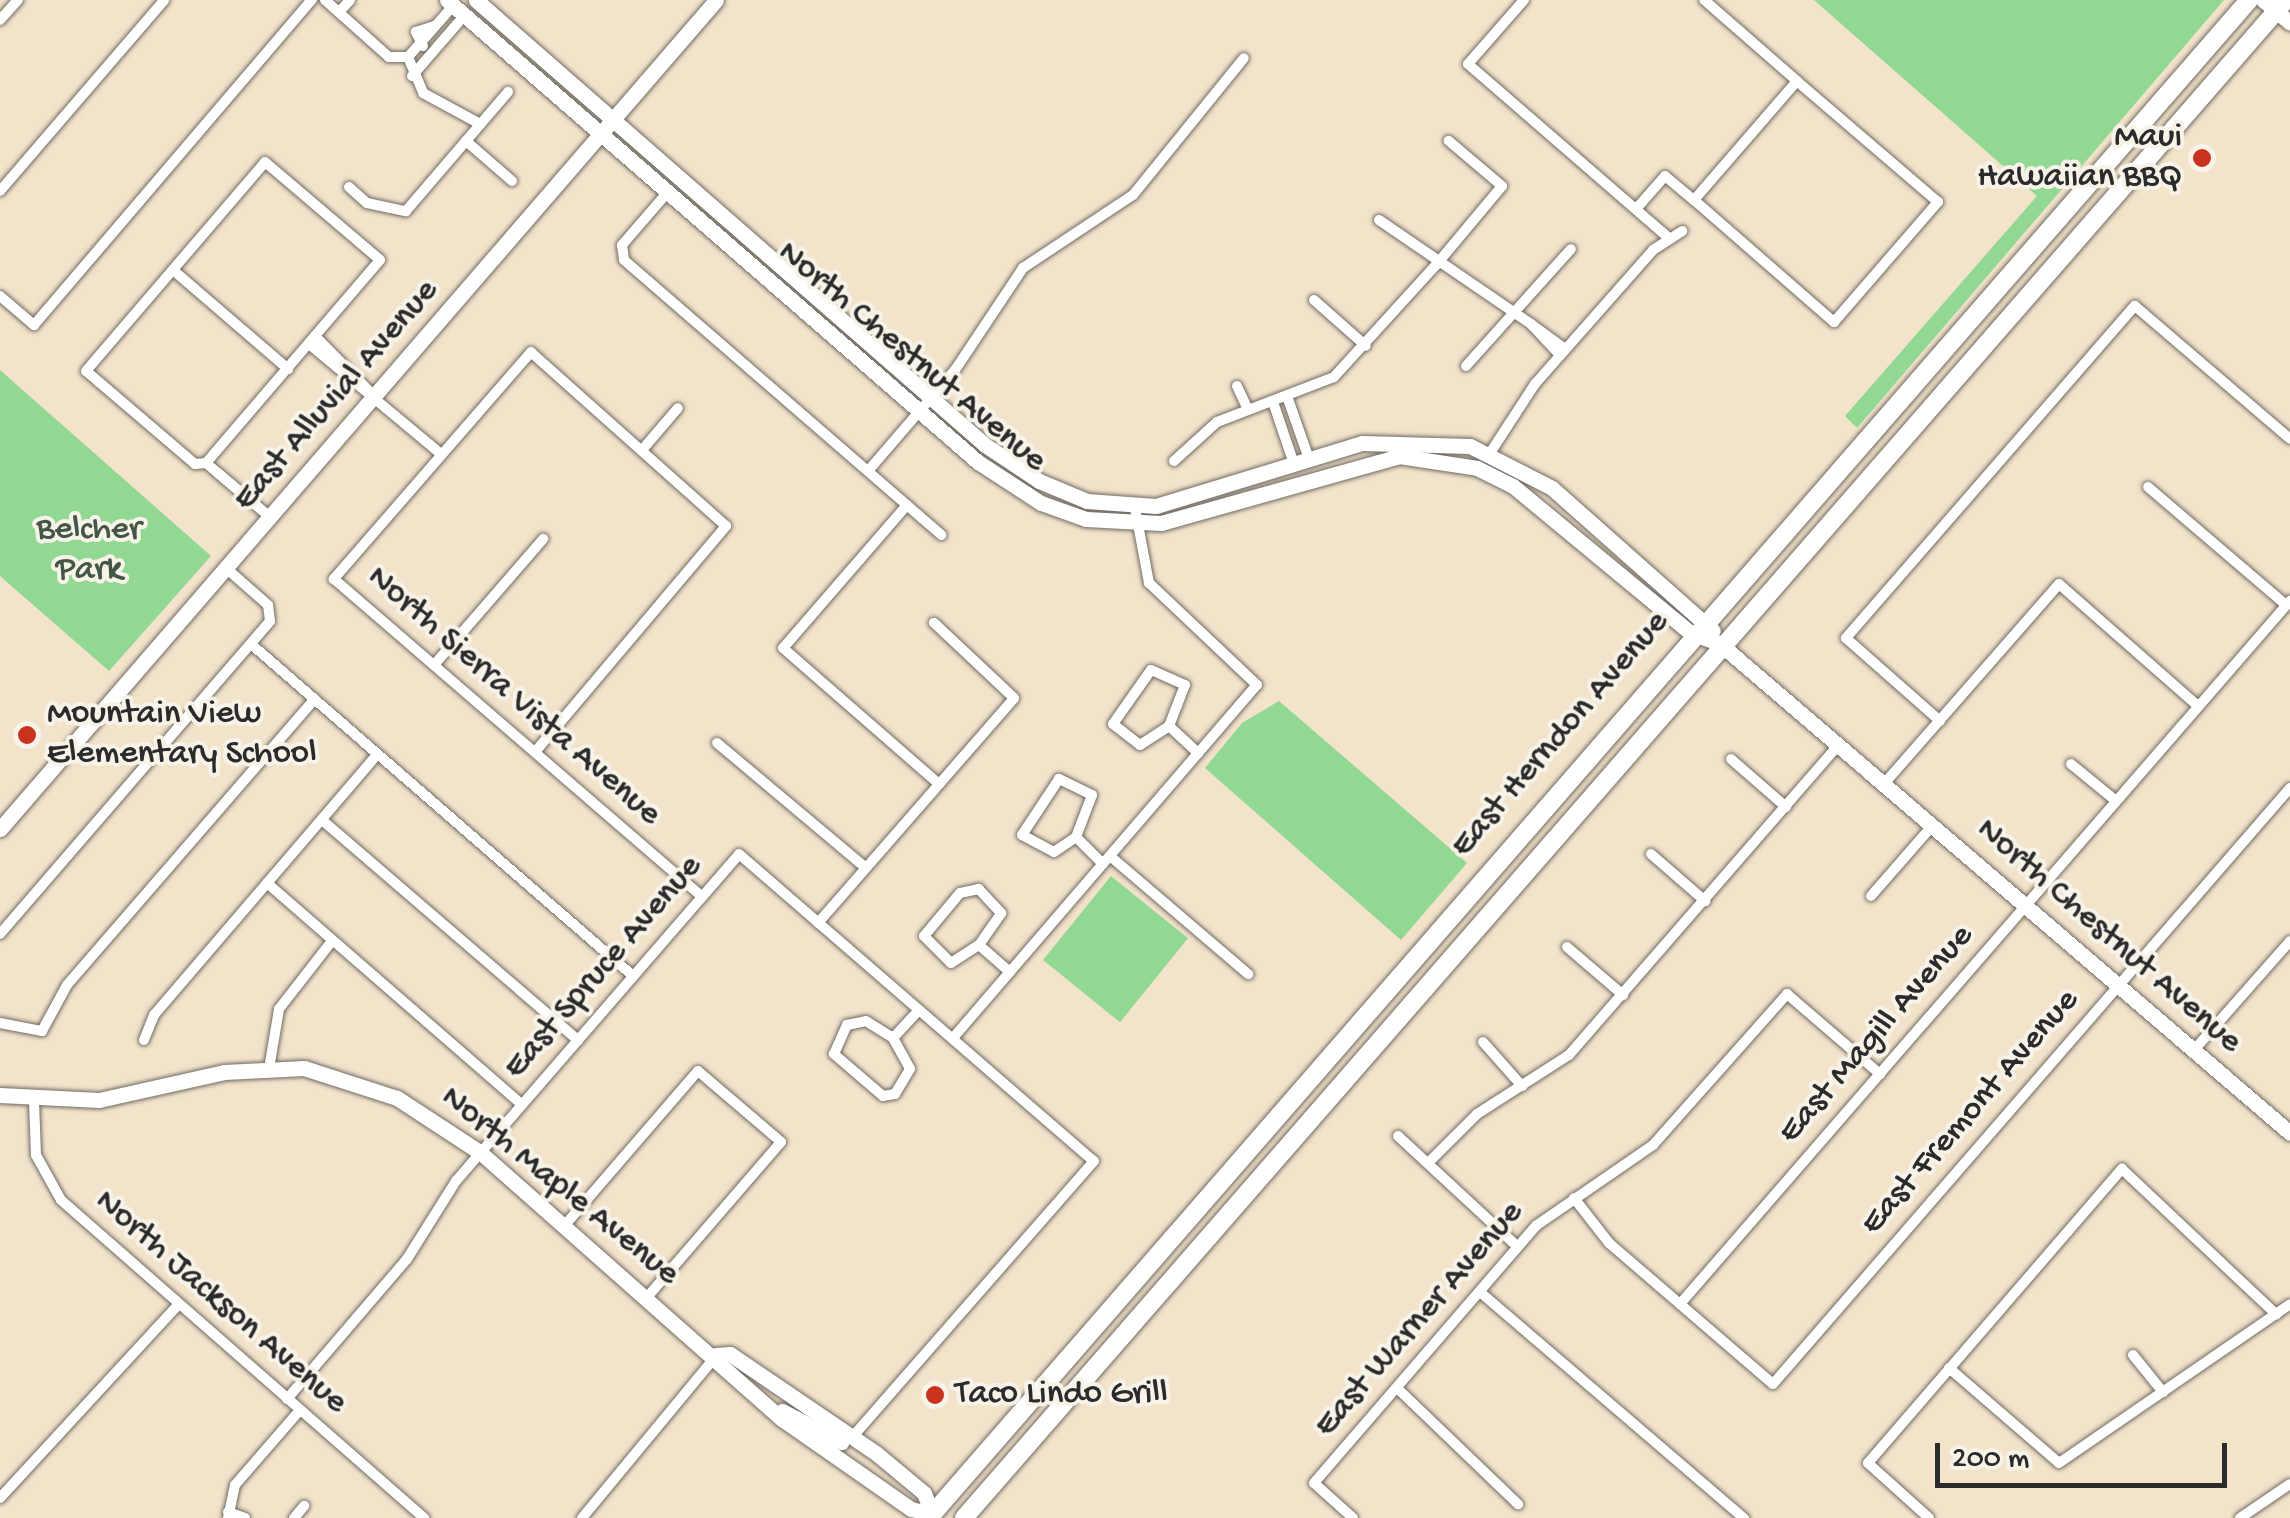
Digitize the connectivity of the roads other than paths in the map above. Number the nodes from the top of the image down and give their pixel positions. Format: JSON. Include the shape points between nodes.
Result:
{"nodes":[{"id":1,"x":18,"y":0,"type":"edge"},
{"id":2,"x":164,"y":0,"type":"edge"},
{"id":3,"x":312,"y":0,"type":"edge"},
{"id":4,"x":325,"y":0,"type":"edge"},
{"id":5,"x":350,"y":0,"type":"edge"},
{"id":6,"x":476,"y":0,"type":"edge"},
{"id":7,"x":716,"y":0,"type":"edge"},
{"id":8,"x":1524,"y":0,"type":"edge"},
{"id":9,"x":1704,"y":0,"type":"edge"},
{"id":10,"x":2249,"y":0,"type":"edge"},
{"id":11,"x":455,"y":7,"type":"edge"},
{"id":12,"x":2280,"y":7,"type":"edge"},
{"id":13,"x":339,"y":12,"type":"junction"},
{"id":14,"x":0,"y":20,"type":"edge"},
{"id":15,"x":420,"y":44,"type":"junction"},
{"id":16,"x":432,"y":54,"type":"junction"},
{"id":17,"x":408,"y":57,"type":"junction"},
{"id":18,"x":1244,"y":58,"type":"dead end"},
{"id":19,"x":412,"y":76,"type":"junction"},
{"id":20,"x":1797,"y":81,"type":"junction"},
{"id":21,"x":508,"y":92,"type":"dead end"},
{"id":22,"x":613,"y":122,"type":"junction"},
{"id":23,"x":480,"y":124,"type":"junction"},
{"id":24,"x":600,"y":136,"type":"junction"},
{"id":25,"x":466,"y":141,"type":"junction"},
{"id":26,"x":1449,"y":141,"type":"dead end"},
{"id":27,"x":512,"y":181,"type":"dead end"},
{"id":28,"x":349,"y":187,"type":"dead end"},
{"id":29,"x":0,"y":191,"type":"edge"},
{"id":30,"x":667,"y":193,"type":"junction"},
{"id":31,"x":1694,"y":200,"type":"junction"},
{"id":32,"x":1636,"y":209,"type":"junction"},
{"id":33,"x":1379,"y":220,"type":"dead end"},
{"id":34,"x":1682,"y":231,"type":"dead end"},
{"id":35,"x":1668,"y":237,"type":"junction"},
{"id":36,"x":1571,"y":249,"type":"dead end"},
{"id":37,"x":1436,"y":265,"type":"junction"},
{"id":38,"x":173,"y":270,"type":"junction"},
{"id":39,"x":0,"y":296,"type":"edge"},
{"id":40,"x":1314,"y":300,"type":"dead end"},
{"id":41,"x":1516,"y":310,"type":"junction"},
{"id":42,"x":312,"y":340,"type":"junction"},
{"id":43,"x":1366,"y":346,"type":"junction"},
{"id":44,"x":1563,"y":352,"type":"junction"},
{"id":45,"x":1466,"y":366,"type":"dead end"},
{"id":46,"x":288,"y":368,"type":"junction"},
{"id":47,"x":1237,"y":386,"type":"dead end"},
{"id":48,"x":376,"y":398,"type":"junction"},
{"id":49,"x":932,"y":398,"type":"junction"},
{"id":50,"x":1288,"y":400,"type":"junction"},
{"id":51,"x":1274,"y":404,"type":"junction"},
{"id":52,"x":678,"y":408,"type":"dead end"},
{"id":53,"x":1248,"y":410,"type":"junction"},
{"id":54,"x":920,"y":412,"type":"junction"},
{"id":55,"x":2290,"y":439,"type":"edge"},
{"id":56,"x":642,"y":450,"type":"junction"},
{"id":57,"x":441,"y":454,"type":"junction"},
{"id":58,"x":1490,"y":454,"type":"junction"},
{"id":59,"x":1174,"y":461,"type":"dead end"},
{"id":60,"x":1302,"y":461,"type":"junction"},
{"id":61,"x":206,"y":464,"type":"junction"},
{"id":62,"x":1478,"y":468,"type":"junction"},
{"id":63,"x":1332,"y":470,"type":"junction"},
{"id":64,"x":868,"y":471,"type":"junction"},
{"id":65,"x":1552,"y":488,"type":"junction"},
{"id":66,"x":2148,"y":488,"type":"dead end"},
{"id":67,"x":907,"y":505,"type":"junction"},
{"id":68,"x":1136,"y":508,"type":"junction"},
{"id":69,"x":270,"y":518,"type":"junction"},
{"id":70,"x":1135,"y":526,"type":"junction"},
{"id":71,"x":942,"y":535,"type":"dead end"},
{"id":72,"x":543,"y":539,"type":"dead end"},
{"id":73,"x":226,"y":568,"type":"junction"},
{"id":74,"x":2288,"y":603,"type":"edge"},
{"id":75,"x":1706,"y":617,"type":"junction"},
{"id":76,"x":934,"y":623,"type":"dead end"},
{"id":77,"x":1691,"y":633,"type":"junction"},
{"id":78,"x":1719,"y":643,"type":"junction"},
{"id":79,"x":250,"y":644,"type":"junction"},
{"id":80,"x":434,"y":665,"type":"junction"},
{"id":81,"x":314,"y":700,"type":"junction"},
{"id":82,"x":2198,"y":706,"type":"junction"},
{"id":83,"x":1940,"y":720,"type":"junction"},
{"id":84,"x":1169,"y":726,"type":"junction"},
{"id":85,"x":716,"y":743,"type":"dead end"},
{"id":86,"x":1838,"y":746,"type":"junction"},
{"id":87,"x":534,"y":752,"type":"junction"},
{"id":88,"x":1198,"y":753,"type":"junction"},
{"id":89,"x":377,"y":756,"type":"junction"},
{"id":90,"x":1731,"y":759,"type":"dead end"},
{"id":91,"x":2071,"y":764,"type":"dead end"},
{"id":92,"x":939,"y":784,"type":"junction"},
{"id":93,"x":1884,"y":785,"type":"junction"},
{"id":94,"x":2290,"y":788,"type":"edge"},
{"id":95,"x":2116,"y":801,"type":"junction"},
{"id":96,"x":1786,"y":807,"type":"junction"},
{"id":97,"x":322,"y":820,"type":"junction"},
{"id":98,"x":1932,"y":826,"type":"junction"},
{"id":99,"x":0,"y":829,"type":"edge"},
{"id":100,"x":1076,"y":837,"type":"junction"},
{"id":101,"x":1651,"y":854,"type":"dead end"},
{"id":102,"x":1107,"y":860,"type":"junction"},
{"id":103,"x":866,"y":868,"type":"junction"},
{"id":104,"x":267,"y":883,"type":"junction"},
{"id":105,"x":702,"y":896,"type":"junction"},
{"id":106,"x":1870,"y":896,"type":"dead end"},
{"id":107,"x":1705,"y":901,"type":"junction"},
{"id":108,"x":2025,"y":906,"type":"junction"},
{"id":109,"x":818,"y":923,"type":"junction"},
{"id":110,"x":1,"y":931,"type":"edge"},
{"id":111,"x":332,"y":941,"type":"junction"},
{"id":112,"x":2290,"y":941,"type":"edge"},
{"id":113,"x":980,"y":945,"type":"junction"},
{"id":114,"x":1567,"y":947,"type":"dead end"},
{"id":115,"x":1010,"y":972,"type":"junction"},
{"id":116,"x":1248,"y":974,"type":"dead end"},
{"id":117,"x":633,"y":976,"type":"junction"},
{"id":118,"x":2118,"y":986,"type":"junction"},
{"id":119,"x":1623,"y":995,"type":"junction"},
{"id":120,"x":919,"y":1010,"type":"junction"},
{"id":121,"x":0,"y":1023,"type":"edge"},
{"id":122,"x":893,"y":1038,"type":"junction"},
{"id":123,"x":953,"y":1038,"type":"junction"},
{"id":124,"x":144,"y":1040,"type":"dead end"},
{"id":125,"x":578,"y":1040,"type":"junction"},
{"id":126,"x":1484,"y":1042,"type":"dead end"},
{"id":127,"x":2194,"y":1050,"type":"junction"},
{"id":128,"x":269,"y":1068,"type":"junction"},
{"id":129,"x":1880,"y":1074,"type":"junction"},
{"id":130,"x":1522,"y":1086,"type":"junction"},
{"id":131,"x":0,"y":1095,"type":"edge"},
{"id":132,"x":34,"y":1100,"type":"junction"},
{"id":133,"x":522,"y":1105,"type":"junction"},
{"id":134,"x":2290,"y":1133,"type":"edge"},
{"id":135,"x":1398,"y":1136,"type":"dead end"},
{"id":136,"x":481,"y":1153,"type":"junction"},
{"id":137,"x":1429,"y":1162,"type":"junction"},
{"id":138,"x":1574,"y":1198,"type":"junction"},
{"id":139,"x":565,"y":1225,"type":"junction"},
{"id":140,"x":1518,"y":1246,"type":"junction"},
{"id":141,"x":1480,"y":1292,"type":"junction"},
{"id":142,"x":648,"y":1296,"type":"junction"},
{"id":143,"x":179,"y":1304,"type":"junction"},
{"id":144,"x":1680,"y":1304,"type":"junction"},
{"id":145,"x":2290,"y":1304,"type":"edge"},
{"id":146,"x":2276,"y":1314,"type":"junction"},
{"id":147,"x":716,"y":1355,"type":"junction"},
{"id":148,"x":2133,"y":1355,"type":"dead end"},
{"id":149,"x":1949,"y":1368,"type":"junction"},
{"id":150,"x":1397,"y":1388,"type":"junction"},
{"id":151,"x":2163,"y":1392,"type":"junction"},
{"id":152,"x":288,"y":1399,"type":"junction"},
{"id":153,"x":764,"y":1405,"type":"junction"},
{"id":154,"x":300,"y":1410,"type":"junction"},
{"id":155,"x":852,"y":1437,"type":"junction"},
{"id":156,"x":2290,"y":1484,"type":"edge"},
{"id":157,"x":0,"y":1498,"type":"edge"},
{"id":158,"x":1518,"y":1504,"type":"dead end"},
{"id":159,"x":304,"y":1506,"type":"dead end"},
{"id":160,"x":228,"y":1515,"type":"edge"},
{"id":161,"x":1735,"y":1515,"type":"edge"},
{"id":162,"x":932,"y":1517,"type":"edge"},
{"id":163,"x":245,"y":1518,"type":"edge"},
{"id":164,"x":294,"y":1518,"type":"edge"},
{"id":165,"x":424,"y":1518,"type":"edge"},
{"id":166,"x":582,"y":1518,"type":"edge"},
{"id":167,"x":964,"y":1518,"type":"edge"},
{"id":168,"x":1353,"y":1518,"type":"edge"},
{"id":169,"x":1928,"y":1518,"type":"edge"},
{"id":170,"x":2240,"y":1518,"type":"edge"}],
"edges":[{"from":1,"to":14,"type":"street"},
{"from":2,"to":29,"type":"street"},
{"from":3,"to":39,"type":"street","via":[[34,325]]},
{"from":4,"to":13,"type":"street"},
{"from":5,"to":13,"type":"street"},
{"from":6,"to":22,"type":"main road","name":"North Chestnut Avenue"},
{"from":7,"to":22,"type":"main road","name":"East Alluvial Avenue"},
{"from":8,"to":32,"type":"street","via":[[1468,64]]},
{"from":9,"to":20,"type":"street"},
{"from":10,"to":75,"type":"main road","name":"East Herndon Avenue"},
{"from":11,"to":15,"type":"street"},
{"from":11,"to":16,"type":"street"},
{"from":11,"to":24,"type":"main road","name":"North Chestnut Avenue"},
{"from":12,"to":78,"type":"main road","name":"East Herndon Avenue"},
{"from":13,"to":17,"type":"street","via":[[389,57]]},
{"from":15,"to":16,"type":"street"},
{"from":15,"to":17,"type":"street"},
{"from":16,"to":19,"type":"street"},
{"from":17,"to":19,"type":"street"},
{"from":18,"to":49,"type":"street","via":[[1132,195],[1023,268]]},
{"from":19,"to":23,"type":"street","via":[[435,104]]},
{"from":20,"to":31,"type":"street"},
{"from":20,"to":31,"type":"street","via":[[1938,202],[1834,322]]},
{"from":21,"to":23,"type":"street"},
{"from":22,"to":24,"type":"main road","name":"East Alluvial Avenue"},
{"from":22,"to":49,"type":"main road","name":"North Chestnut Avenue"},
{"from":23,"to":25,"type":"street"},
{"from":24,"to":30,"type":"main road","name":"North Chestnut Avenue"},
{"from":24,"to":48,"type":"main road","name":"East Alluvial Avenue"},
{"from":25,"to":27,"type":"street"},
{"from":25,"to":28,"type":"street","via":[[406,210],[367,204]]},
{"from":26,"to":37,"type":"street","via":[[1502,186]]},
{"from":30,"to":54,"type":"main road","name":"North Chestnut Avenue"},
{"from":30,"to":64,"type":"street","via":[[619,253]]},
{"from":31,"to":32,"type":"street","via":[[1665,176]]},
{"from":32,"to":35,"type":"street"},
{"from":33,"to":37,"type":"street"},
{"from":34,"to":35,"type":"street"},
{"from":35,"to":44,"type":"street"},
{"from":36,"to":41,"type":"street"},
{"from":37,"to":41,"type":"street","via":[[1486,285]]},
{"from":37,"to":43,"type":"street"},
{"from":38,"to":42,"type":"street","via":[[265,162],[380,260]]},
{"from":38,"to":46,"type":"street"},
{"from":38,"to":61,"type":"street","via":[[86,371],[195,464]]},
{"from":40,"to":43,"type":"street"},
{"from":41,"to":44,"type":"street"},
{"from":41,"to":45,"type":"street"},
{"from":42,"to":46,"type":"street"},
{"from":42,"to":48,"type":"street"},
{"from":43,"to":50,"type":"street","via":[[1334,377]]},
{"from":44,"to":58,"type":"street"},
{"from":46,"to":61,"type":"street"},
{"from":47,"to":53,"type":"street"},
{"from":48,"to":57,"type":"street"},
{"from":48,"to":69,"type":"main road","name":"East Alluvial Avenue"},
{"from":49,"to":54,"type":"street"},
{"from":49,"to":68,"type":"main road","name":"North Chestnut Avenue","via":[[1039,481]]},
{"from":50,"to":51,"type":"street"},
{"from":50,"to":60,"type":"street"},
{"from":51,"to":53,"type":"street"},
{"from":51,"to":60,"type":"street"},
{"from":52,"to":56,"type":"street"},
{"from":53,"to":59,"type":"street","via":[[1196,435]]},
{"from":54,"to":64,"type":"street"},
{"from":54,"to":70,"type":"main road","name":"North Chestnut Avenue","via":[[1041,503]]},
{"from":55,"to":83,"type":"street","via":[[2135,306],[1846,638]]},
{"from":56,"to":57,"type":"street","via":[[531,352]]},
{"from":56,"to":87,"type":"street","via":[[726,526]]},
{"from":57,"to":80,"type":"street","name":"North Sierra Vista Avenue","via":[[334,579]]},
{"from":58,"to":60,"type":"main road","name":"North Chestnut Avenue","via":[[1419,438]]},
{"from":58,"to":63,"type":"main road","via":[[1392,447]]},
{"from":58,"to":65,"type":"main road","name":"North Chestnut Avenue"},
{"from":60,"to":68,"type":"main road","name":"North Chestnut Avenue","via":[[1199,498]]},
{"from":61,"to":69,"type":"street"},
{"from":62,"to":63,"type":"main road","name":"North Chestnut Avenue","via":[[1415,456]]},
{"from":62,"to":65,"type":"main road","via":[[1492,463]]},
{"from":62,"to":77,"type":"main road","name":"North Chestnut Avenue","via":[[1528,496]]},
{"from":63,"to":70,"type":"main road","name":"North Chestnut Avenue","via":[[1209,514]]},
{"from":64,"to":67,"type":"street"},
{"from":65,"to":75,"type":"main road","name":"North Chestnut Avenue"},
{"from":66,"to":74,"type":"street"},
{"from":67,"to":71,"type":"street"},
{"from":67,"to":92,"type":"street","via":[[783,648]]},
{"from":68,"to":70,"type":"street"},
{"from":69,"to":73,"type":"main road","name":"East Alluvial Avenue"},
{"from":70,"to":88,"type":"street","via":[[1138,562],[1156,594],[1258,685]]},
{"from":72,"to":80,"type":"street"},
{"from":73,"to":79,"type":"street","via":[[273,613]]},
{"from":73,"to":99,"type":"main road","name":"East Alluvial Avenue"},
{"from":74,"to":82,"type":"street","name":"East Magill Avenue"},
{"from":75,"to":77,"type":"main road","name":"East Herndon Avenue"},
{"from":75,"to":78,"type":"main road","name":"North Chestnut Avenue"},
{"from":76,"to":92,"type":"street","via":[[1014,698]]},
{"from":77,"to":78,"type":"main road","name":"North Chestnut Avenue"},
{"from":77,"to":162,"type":"main road","name":"East Herndon Avenue"},
{"from":78,"to":86,"type":"main road","name":"North Chestnut Avenue"},
{"from":78,"to":167,"type":"main road","name":"East Herndon Avenue"},
{"from":79,"to":81,"type":"street"},
{"from":79,"to":110,"type":"street"},
{"from":80,"to":87,"type":"street","name":"North Sierra Vista Avenue"},
{"from":81,"to":89,"type":"street"},
{"from":81,"to":121,"type":"street","via":[[67,985],[42,1031]]},
{"from":82,"to":83,"type":"street","via":[[2059,584]]},
{"from":82,"to":95,"type":"street","name":"East Magill Avenue"},
{"from":83,"to":93,"type":"street"},
{"from":84,"to":84,"type":"street","via":[[1140,745],[1113,724],[1115,710],[1160,668],[1185,686]]},
{"from":84,"to":88,"type":"street"},
{"from":85,"to":103,"type":"street"},
{"from":86,"to":93,"type":"main road","name":"North Chestnut Avenue"},
{"from":86,"to":96,"type":"street"},
{"from":87,"to":105,"type":"street","name":"North Sierra Vista Avenue"},
{"from":88,"to":102,"type":"street"},
{"from":89,"to":97,"type":"street"},
{"from":89,"to":117,"type":"street"},
{"from":90,"to":96,"type":"street"},
{"from":91,"to":95,"type":"street"},
{"from":92,"to":103,"type":"street"},
{"from":93,"to":98,"type":"main road","name":"North Chestnut Avenue"},
{"from":94,"to":118,"type":"street","name":"East Fremont Avenue"},
{"from":95,"to":108,"type":"street","name":"East Magill Avenue"},
{"from":96,"to":107,"type":"street"},
{"from":97,"to":104,"type":"street"},
{"from":97,"to":125,"type":"street"},
{"from":98,"to":106,"type":"street","name":"North Chestnut Avenue"},
{"from":98,"to":108,"type":"main road","name":"North Chestnut Avenue"},
{"from":100,"to":100,"type":"street","via":[[1054,852],[1022,835],[1060,779],[1092,796]]},
{"from":100,"to":102,"type":"street"},
{"from":101,"to":107,"type":"street"},
{"from":102,"to":115,"type":"street"},
{"from":102,"to":116,"type":"street"},
{"from":103,"to":109,"type":"street"},
{"from":104,"to":111,"type":"street"},
{"from":104,"to":124,"type":"street","via":[[154,1015]]},
{"from":105,"to":109,"type":"street","name":"East Spruce Avenue","via":[[739,854]]},
{"from":105,"to":117,"type":"street","name":"East Spruce Avenue"},
{"from":107,"to":119,"type":"street"},
{"from":108,"to":118,"type":"main road","name":"North Chestnut Avenue"},
{"from":108,"to":129,"type":"street","name":"East Magill Avenue"},
{"from":109,"to":120,"type":"street"},
{"from":111,"to":128,"type":"street","via":[[279,1009]]},
{"from":111,"to":133,"type":"street"},
{"from":112,"to":127,"type":"street"},
{"from":113,"to":113,"type":"street","via":[[950,964],[924,936],[960,893],[979,888],[1000,913]]},
{"from":113,"to":115,"type":"street"},
{"from":114,"to":119,"type":"street"},
{"from":115,"to":123,"type":"street"},
{"from":117,"to":125,"type":"street","name":"East Spruce Avenue"},
{"from":118,"to":127,"type":"main road","name":"North Chestnut Avenue"},
{"from":118,"to":144,"type":"street","name":"East Fremont Avenue","via":[[1773,1384]]},
{"from":119,"to":130,"type":"street","via":[[1569,1055]]},
{"from":120,"to":122,"type":"street"},
{"from":120,"to":123,"type":"street"},
{"from":122,"to":122,"type":"street","via":[[866,1021],[847,1024],[834,1054],[883,1096],[895,1094],[910,1069]]},
{"from":123,"to":155,"type":"street","via":[[1094,1161]]},
{"from":125,"to":133,"type":"street","name":"East Spruce Avenue"},
{"from":126,"to":130,"type":"street"},
{"from":127,"to":134,"type":"main road","name":"North Chestnut Avenue"},
{"from":128,"to":132,"type":"main road","name":"North Maple Avenue","via":[[99,1100]]},
{"from":128,"to":136,"type":"main road","name":"North Maple Avenue","via":[[348,1078],[425,1112]]},
{"from":129,"to":138,"type":"street","name":"East Warner Avenue","via":[[1787,994],[1652,1144]]},
{"from":129,"to":144,"type":"street","name":"East Magill Avenue"},
{"from":130,"to":137,"type":"street"},
{"from":131,"to":132,"type":"main road","name":"North Maple Avenue"},
{"from":132,"to":143,"type":"street","name":"North Jackson Avenue","via":[[31,1135],[54,1190]]},
{"from":133,"to":136,"type":"street","name":"East Spruce Avenue"},
{"from":135,"to":137,"type":"street"},
{"from":136,"to":139,"type":"main road","name":"North Maple Avenue"},
{"from":136,"to":152,"type":"street","name":"East Spruce Avenue","via":[[407,1259]]},
{"from":137,"to":140,"type":"street"},
{"from":138,"to":140,"type":"street","name":"East Warner Avenue"},
{"from":138,"to":144,"type":"street"},
{"from":139,"to":142,"type":"main road","name":"North Maple Avenue"},
{"from":139,"to":142,"type":"street","via":[[698,1071],[712,1082],[781,1142]]},
{"from":140,"to":141,"type":"street","name":"East Warner Avenue"},
{"from":141,"to":150,"type":"street","name":"East Warner Avenue"},
{"from":141,"to":161,"type":"street"},
{"from":142,"to":147,"type":"main road","name":"North Maple Avenue"},
{"from":143,"to":152,"type":"street","name":"North Jackson Avenue"},
{"from":143,"to":157,"type":"street"},
{"from":145,"to":146,"type":"street"},
{"from":146,"to":149,"type":"street","via":[[2122,1169]]},
{"from":146,"to":151,"type":"street"},
{"from":147,"to":153,"type":"main road","name":"North Maple Avenue","via":[[720,1369]]},
{"from":147,"to":155,"type":"main road","name":"North Maple Avenue","via":[[730,1354]]},
{"from":147,"to":166,"type":"street"},
{"from":148,"to":151,"type":"street"},
{"from":149,"to":151,"type":"street","via":[[2059,1463]]},
{"from":149,"to":169,"type":"street","via":[[1868,1463]]},
{"from":150,"to":158,"type":"street"},
{"from":150,"to":168,"type":"street","name":"East Warner Avenue","via":[[1314,1483]]},
{"from":152,"to":154,"type":"street","name":"North Jackson Avenue"},
{"from":153,"to":155,"type":"main road","via":[[844,1442]]},
{"from":153,"to":162,"type":"main road","name":"North Maple Avenue","via":[[910,1510]]},
{"from":154,"to":160,"type":"street","via":[[236,1484]]},
{"from":154,"to":165,"type":"street","name":"North Jackson Avenue"},
{"from":155,"to":162,"type":"main road","name":"North Maple Avenue","via":[[924,1494]]},
{"from":156,"to":170,"type":"street"},
{"from":159,"to":164,"type":"street"},
{"from":160,"to":163,"type":"street"}]}
